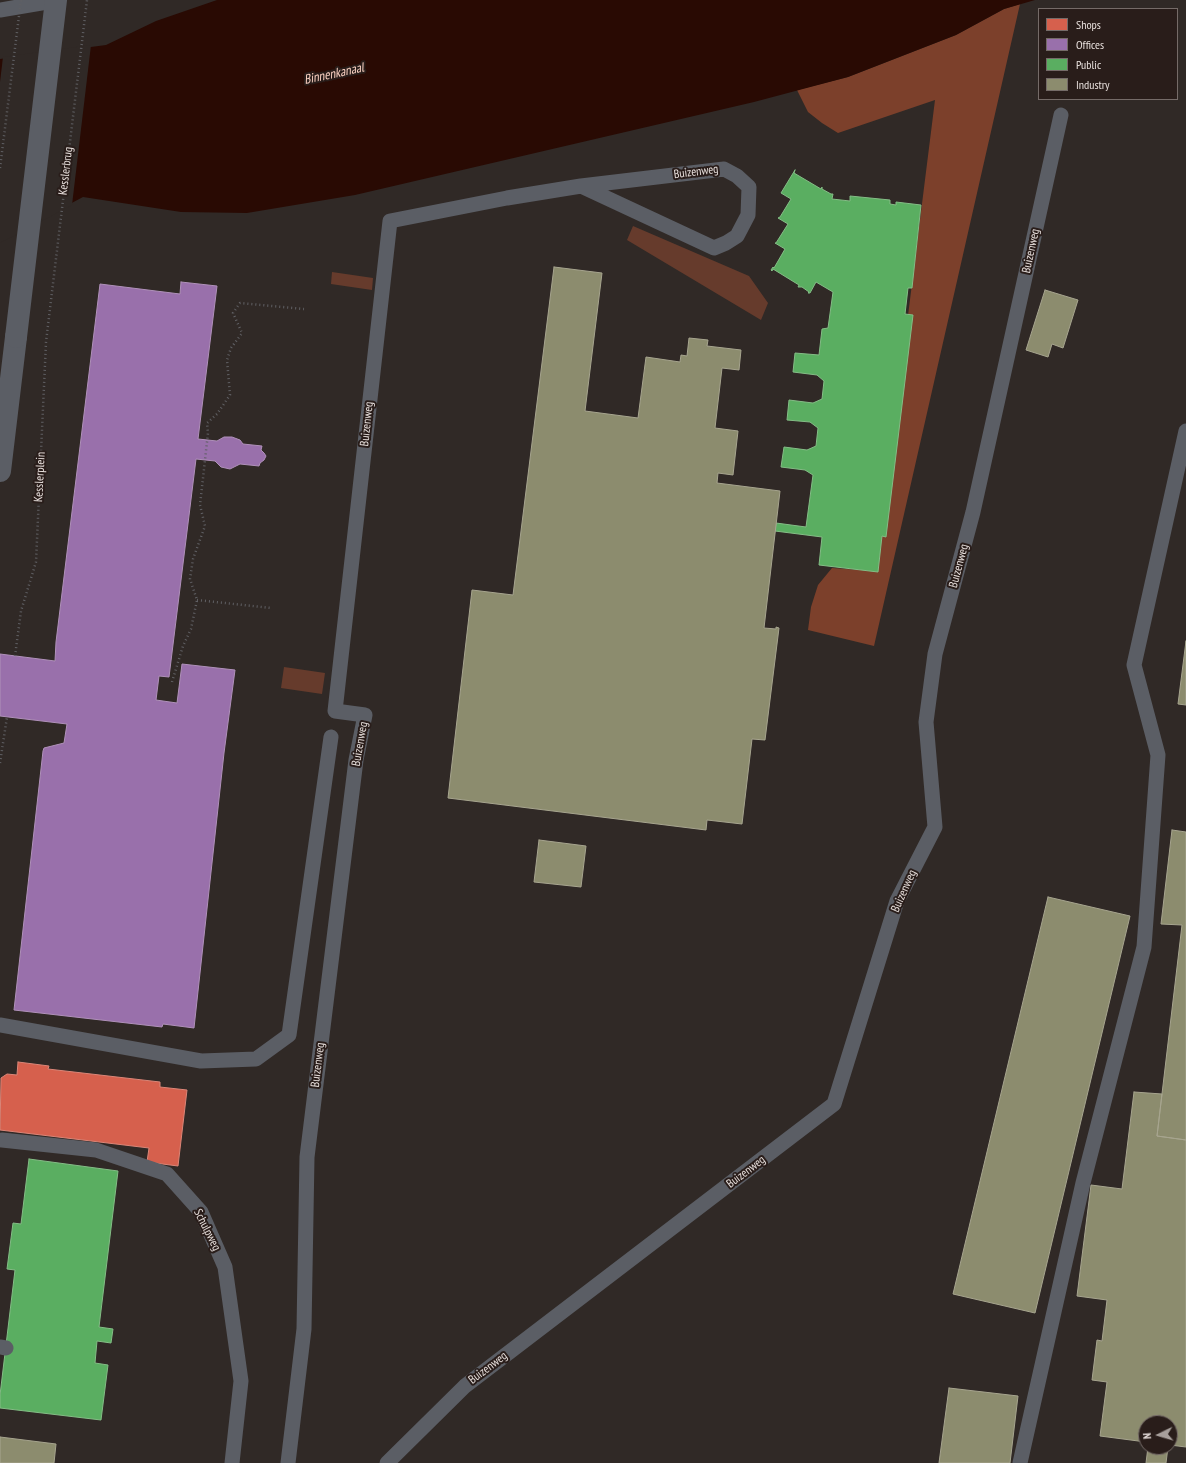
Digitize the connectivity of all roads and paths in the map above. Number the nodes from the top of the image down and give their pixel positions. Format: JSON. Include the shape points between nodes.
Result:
{"nodes":[{"id":1,"x":21,"y":0,"type":"edge"},
{"id":2,"x":58,"y":0,"type":"edge"},
{"id":3,"x":86,"y":0,"type":"edge"},
{"id":4,"x":0,"y":10,"type":"edge"},
{"id":5,"x":1061,"y":115,"type":"dead end"},
{"id":6,"x":0,"y":168,"type":"edge"},
{"id":7,"x":581,"y":186,"type":"junction"},
{"id":8,"x":304,"y":309,"type":"dead end"},
{"id":9,"x":46,"y":342,"type":"joint"},
{"id":10,"x":3,"y":414,"type":"edge"},
{"id":11,"x":1186,"y":432,"type":"edge"},
{"id":12,"x":0,"y":471,"type":"edge"},
{"id":13,"x":197,"y":600,"type":"junction"},
{"id":14,"x":271,"y":608,"type":"dead end"},
{"id":15,"x":15,"y":656,"type":"dead end"},
{"id":16,"x":172,"y":682,"type":"dead end"},
{"id":17,"x":6,"y":717,"type":"dead end"},
{"id":18,"x":331,"y":737,"type":"dead end"},
{"id":19,"x":0,"y":763,"type":"edge"},
{"id":20,"x":0,"y":1025,"type":"edge"},
{"id":21,"x":2,"y":1140,"type":"dead end"},
{"id":22,"x":232,"y":1463,"type":"edge"},
{"id":23,"x":288,"y":1463,"type":"edge"},
{"id":24,"x":387,"y":1463,"type":"edge"},
{"id":25,"x":1020,"y":1463,"type":"edge"}],
"edges":[{"from":1,"to":6,"type":"path","bridge":true},
{"from":2,"to":4,"type":"lane"},
{"from":2,"to":10,"type":"street","bridge":true,"via":[[16,337]]},
{"from":3,"to":9,"type":"path","name":"Kesslerbrug"},
{"from":5,"to":24,"type":"lane","name":"Buizenweg","via":[[974,512],[935,654],[926,722],[935,827],[897,901],[834,1104],[465,1386]]},
{"from":7,"to":7,"type":"lane","name":"Buizenweg","via":[[714,248],[737,236],[748,215],[749,187],[724,169]]},
{"from":7,"to":23,"type":"lane","name":"Buizenweg","via":[[390,221],[335,711],[365,715],[356,760],[307,1157],[304,1329]]},
{"from":8,"to":13,"type":"path","via":[[240,303],[233,313],[242,333],[231,348],[227,360],[230,395],[207,423],[200,505],[205,526],[193,559],[190,579]]},
{"from":9,"to":15,"type":"path","name":"Kesslerplein","via":[[36,562],[21,611]]},
{"from":10,"to":12,"type":"street"},
{"from":11,"to":25,"type":"lane","via":[[1134,665],[1158,755],[1144,947],[1083,1183]]},
{"from":13,"to":14,"type":"path"},
{"from":13,"to":16,"type":"path","via":[[191,630],[183,646]]},
{"from":17,"to":19,"type":"path"},
{"from":18,"to":20,"type":"lane","via":[[289,1035],[256,1059],[201,1061]]},
{"from":21,"to":22,"type":"lane","name":"Schulpweg","via":[[96,1150],[167,1174],[202,1212],[225,1266],[241,1381]]}]}
